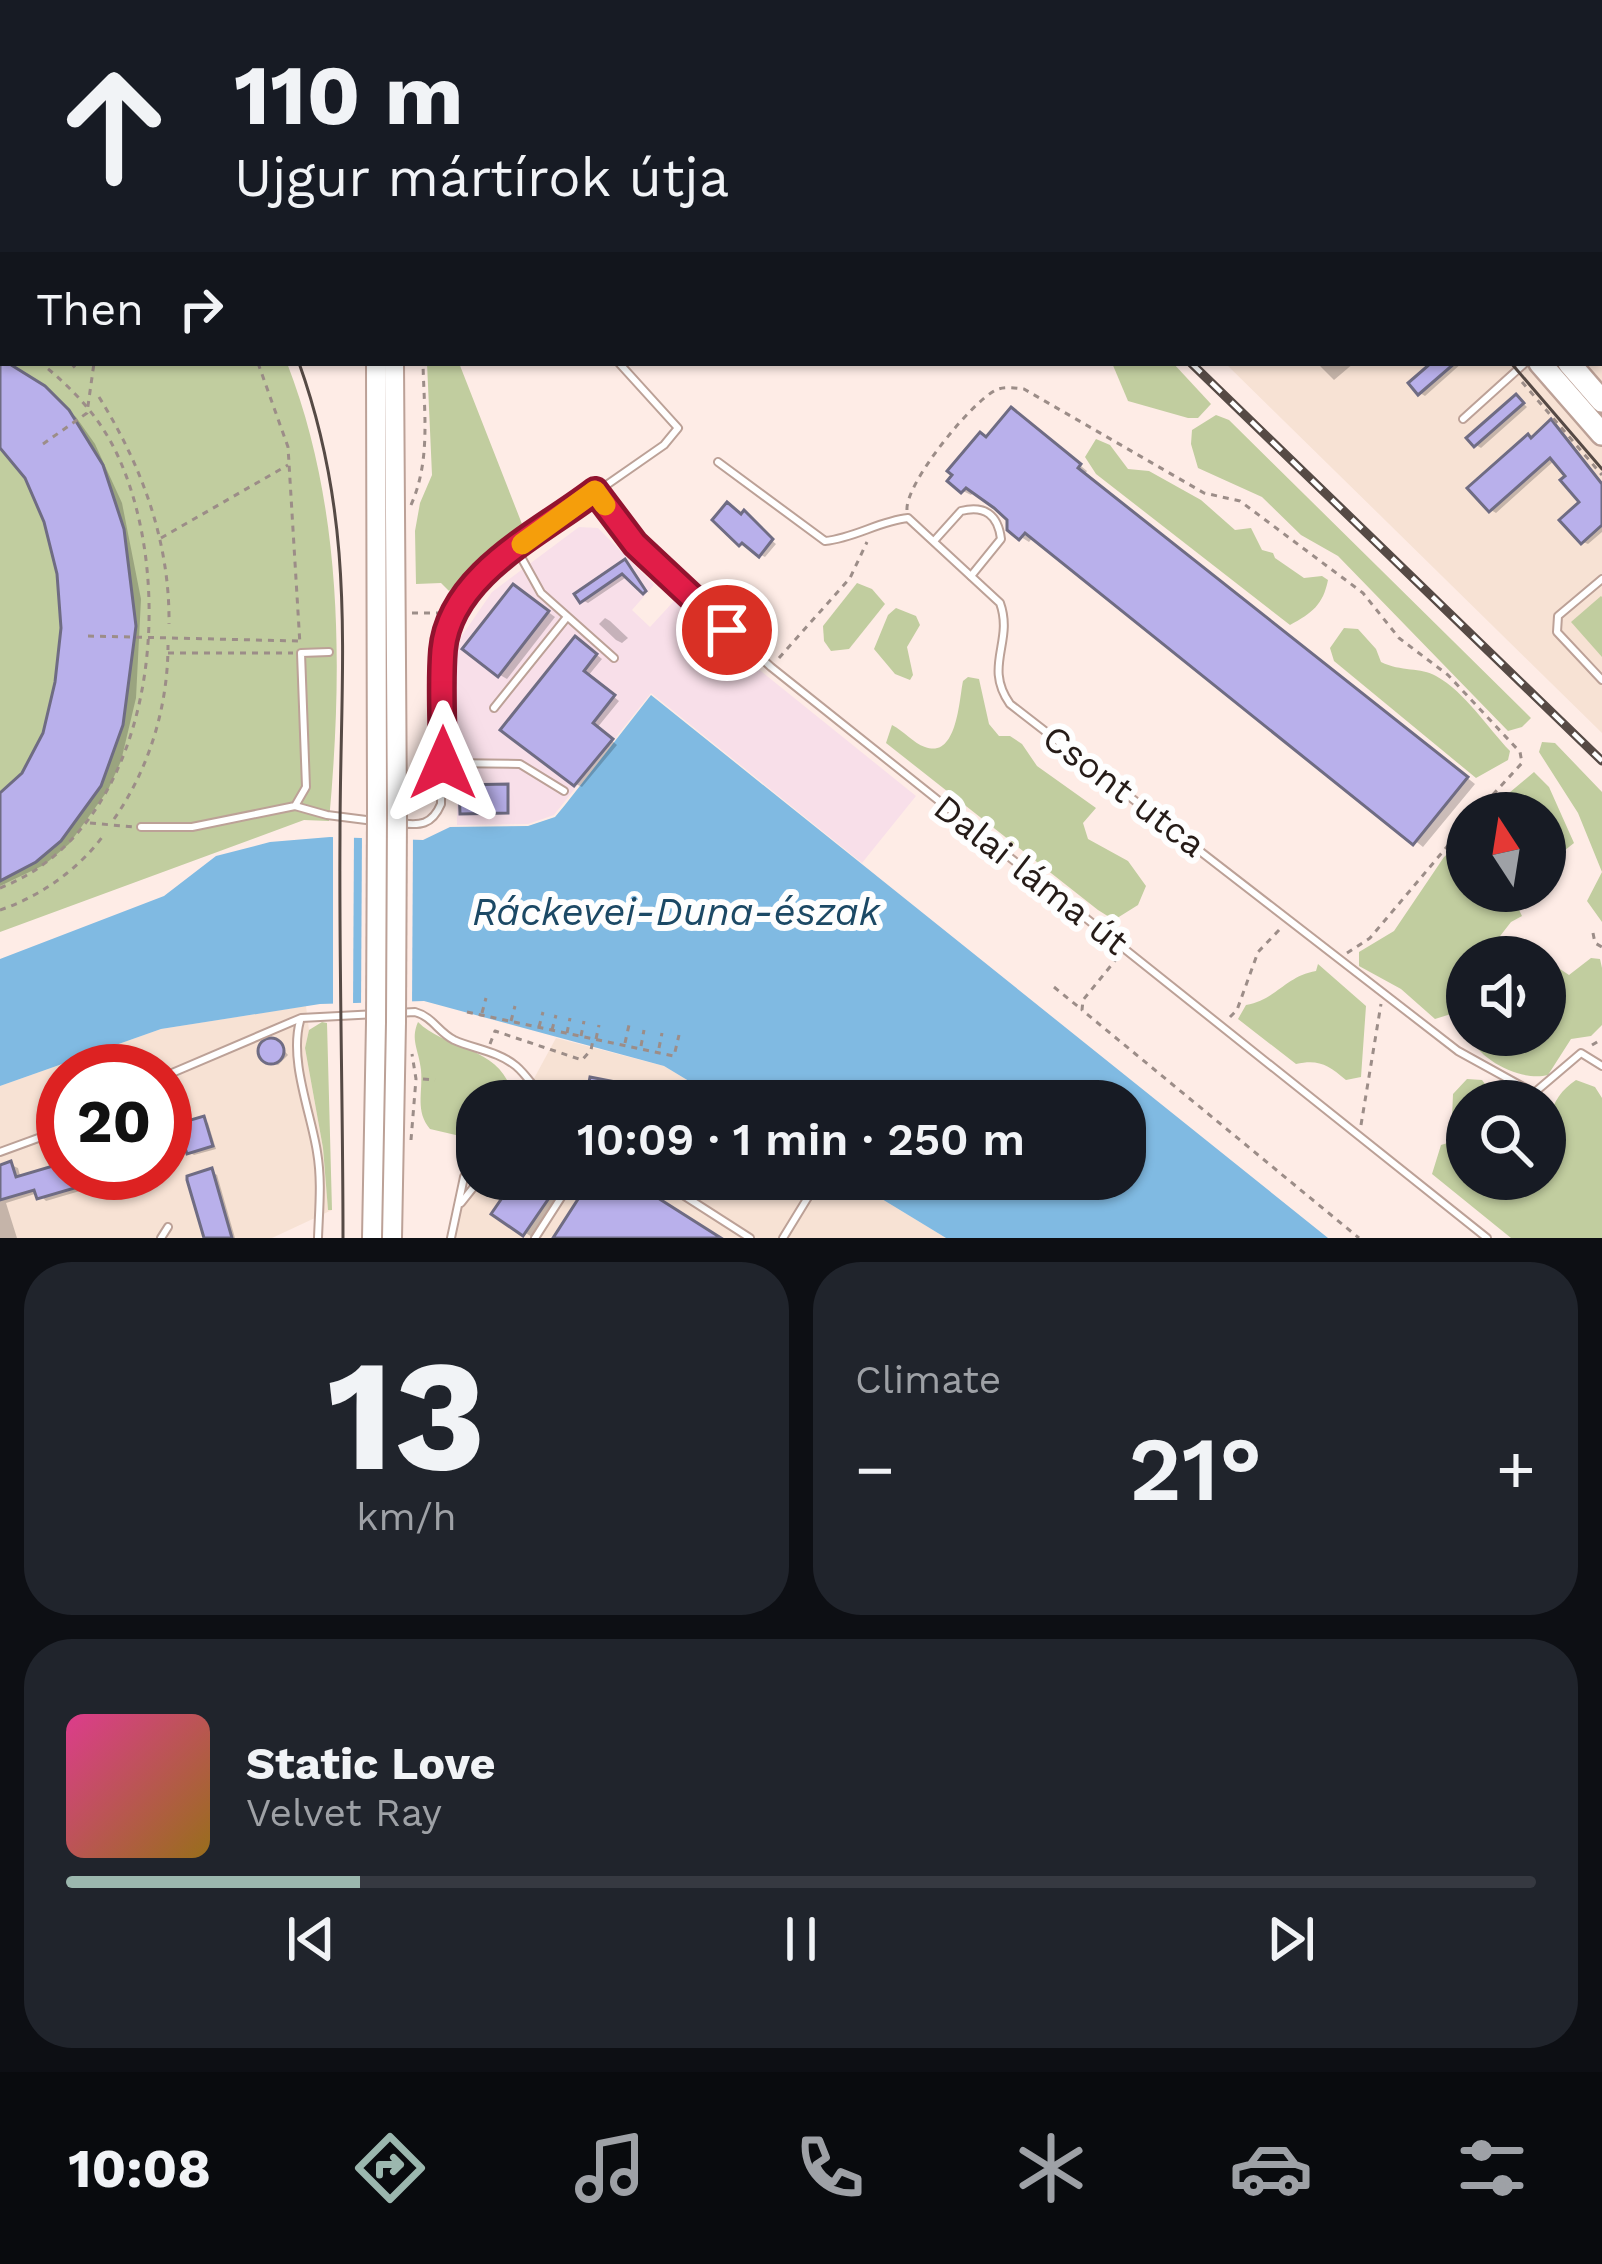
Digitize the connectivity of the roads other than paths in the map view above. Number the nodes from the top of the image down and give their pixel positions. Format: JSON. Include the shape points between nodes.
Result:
{"nodes":[{"id":1,"x":376,"y":366,"type":"edge"},
{"id":2,"x":394,"y":366,"type":"edge"},
{"id":3,"x":622,"y":366,"type":"edge"},
{"id":4,"x":1522,"y":366,"type":"edge"},
{"id":5,"x":1543,"y":366,"type":"edge"},
{"id":6,"x":1572,"y":366,"type":"edge"},
{"id":7,"x":1602,"y":400,"type":"edge"},
{"id":8,"x":1463,"y":418,"type":"dead end"},
{"id":9,"x":1602,"y":434,"type":"edge"},
{"id":10,"x":718,"y":462,"type":"dead end"},
{"id":11,"x":595,"y":491,"type":"junction"},
{"id":12,"x":934,"y":541,"type":"junction"},
{"id":13,"x":513,"y":551,"type":"junction"},
{"id":14,"x":971,"y":576,"type":"junction"},
{"id":15,"x":1602,"y":579,"type":"edge"},
{"id":16,"x":567,"y":616,"type":"junction"},
{"id":17,"x":329,"y":652,"type":"dead end"},
{"id":18,"x":614,"y":658,"type":"dead end"},
{"id":19,"x":1602,"y":680,"type":"edge"},
{"id":20,"x":494,"y":708,"type":"dead end"},
{"id":21,"x":443,"y":763,"type":"junction"},
{"id":22,"x":564,"y":791,"type":"dead end"},
{"id":23,"x":295,"y":806,"type":"junction"},
{"id":24,"x":387,"y":812,"type":"junction"},
{"id":25,"x":141,"y":826,"type":"road end"},
{"id":26,"x":302,"y":1018,"type":"junction"},
{"id":27,"x":386,"y":1022,"type":"junction"},
{"id":28,"x":192,"y":1065,"type":"edge"},
{"id":29,"x":1602,"y":1066,"type":"edge"},
{"id":30,"x":526,"y":1080,"type":"edge"},
{"id":31,"x":36,"y":1139,"type":"edge"},
{"id":32,"x":0,"y":1152,"type":"edge"},
{"id":33,"x":459,"y":1200,"type":"edge"},
{"id":34,"x":462,"y":1200,"type":"edge"},
{"id":35,"x":559,"y":1200,"type":"edge"},
{"id":36,"x":691,"y":1200,"type":"edge"},
{"id":37,"x":806,"y":1200,"type":"edge"},
{"id":38,"x":458,"y":1205,"type":"junction"},
{"id":39,"x":168,"y":1227,"type":"dead end"},
{"id":40,"x":161,"y":1238,"type":"edge"},
{"id":41,"x":318,"y":1238,"type":"edge"},
{"id":42,"x":372,"y":1238,"type":"edge"},
{"id":43,"x":392,"y":1238,"type":"edge"},
{"id":44,"x":452,"y":1238,"type":"edge"},
{"id":45,"x":535,"y":1238,"type":"edge"},
{"id":46,"x":750,"y":1238,"type":"edge"},
{"id":47,"x":783,"y":1238,"type":"edge"},
{"id":48,"x":1487,"y":1238,"type":"edge"}],
"edges":[{"from":1,"to":24,"type":"main road"},
{"from":2,"to":24,"type":"main road"},
{"from":3,"to":11,"type":"lane","via":[[678,428]]},
{"from":4,"to":8,"type":"lane"},
{"from":5,"to":9,"type":"main road"},
{"from":6,"to":7,"type":"main road"},
{"from":10,"to":12,"type":"lane","name":"Csont utca","via":[[825,541],[908,518]]},
{"from":11,"to":13,"type":"lane"},
{"from":11,"to":48,"type":"lane","name":"Dalai láma út","via":[[635,544],[771,668]]},
{"from":12,"to":14,"type":"lane","name":"Csont utca"},
{"from":12,"to":14,"type":"lane","via":[[961,511],[983,509],[995,518],[1001,539]]},
{"from":13,"to":16,"type":"lane"},
{"from":13,"to":21,"type":"lane","via":[[454,613],[443,648]]},
{"from":14,"to":29,"type":"lane","name":"Csont utca","via":[[1006,620],[996,672],[1010,704],[1458,1051],[1534,1093],[1581,1053]]},
{"from":15,"to":19,"type":"lane","via":[[1558,616],[1557,632]]},
{"from":16,"to":18,"type":"lane"},
{"from":16,"to":20,"type":"lane"},
{"from":17,"to":23,"type":"lane","via":[[301,653],[306,787]]},
{"from":21,"to":22,"type":"lane","via":[[520,764]]},
{"from":21,"to":23,"type":"lane","via":[[441,804],[425,824]]},
{"from":23,"to":25,"type":"lane","via":[[192,826]]},
{"from":24,"to":27,"type":"main road","bridge":true},
{"from":26,"to":28,"type":"lane"},
{"from":26,"to":30,"type":"lane","via":[[415,1012],[453,1040],[519,1068]]},
{"from":26,"to":41,"type":"lane","via":[[300,1068],[321,1178]]},
{"from":27,"to":42,"type":"main road"},
{"from":27,"to":43,"type":"main road"},
{"from":31,"to":32,"type":"lane"},
{"from":33,"to":38,"type":"lane"},
{"from":34,"to":38,"type":"lane"},
{"from":35,"to":45,"type":"lane"},
{"from":36,"to":46,"type":"lane"},
{"from":37,"to":47,"type":"lane"},
{"from":38,"to":44,"type":"lane"},
{"from":39,"to":40,"type":"lane"}]}
